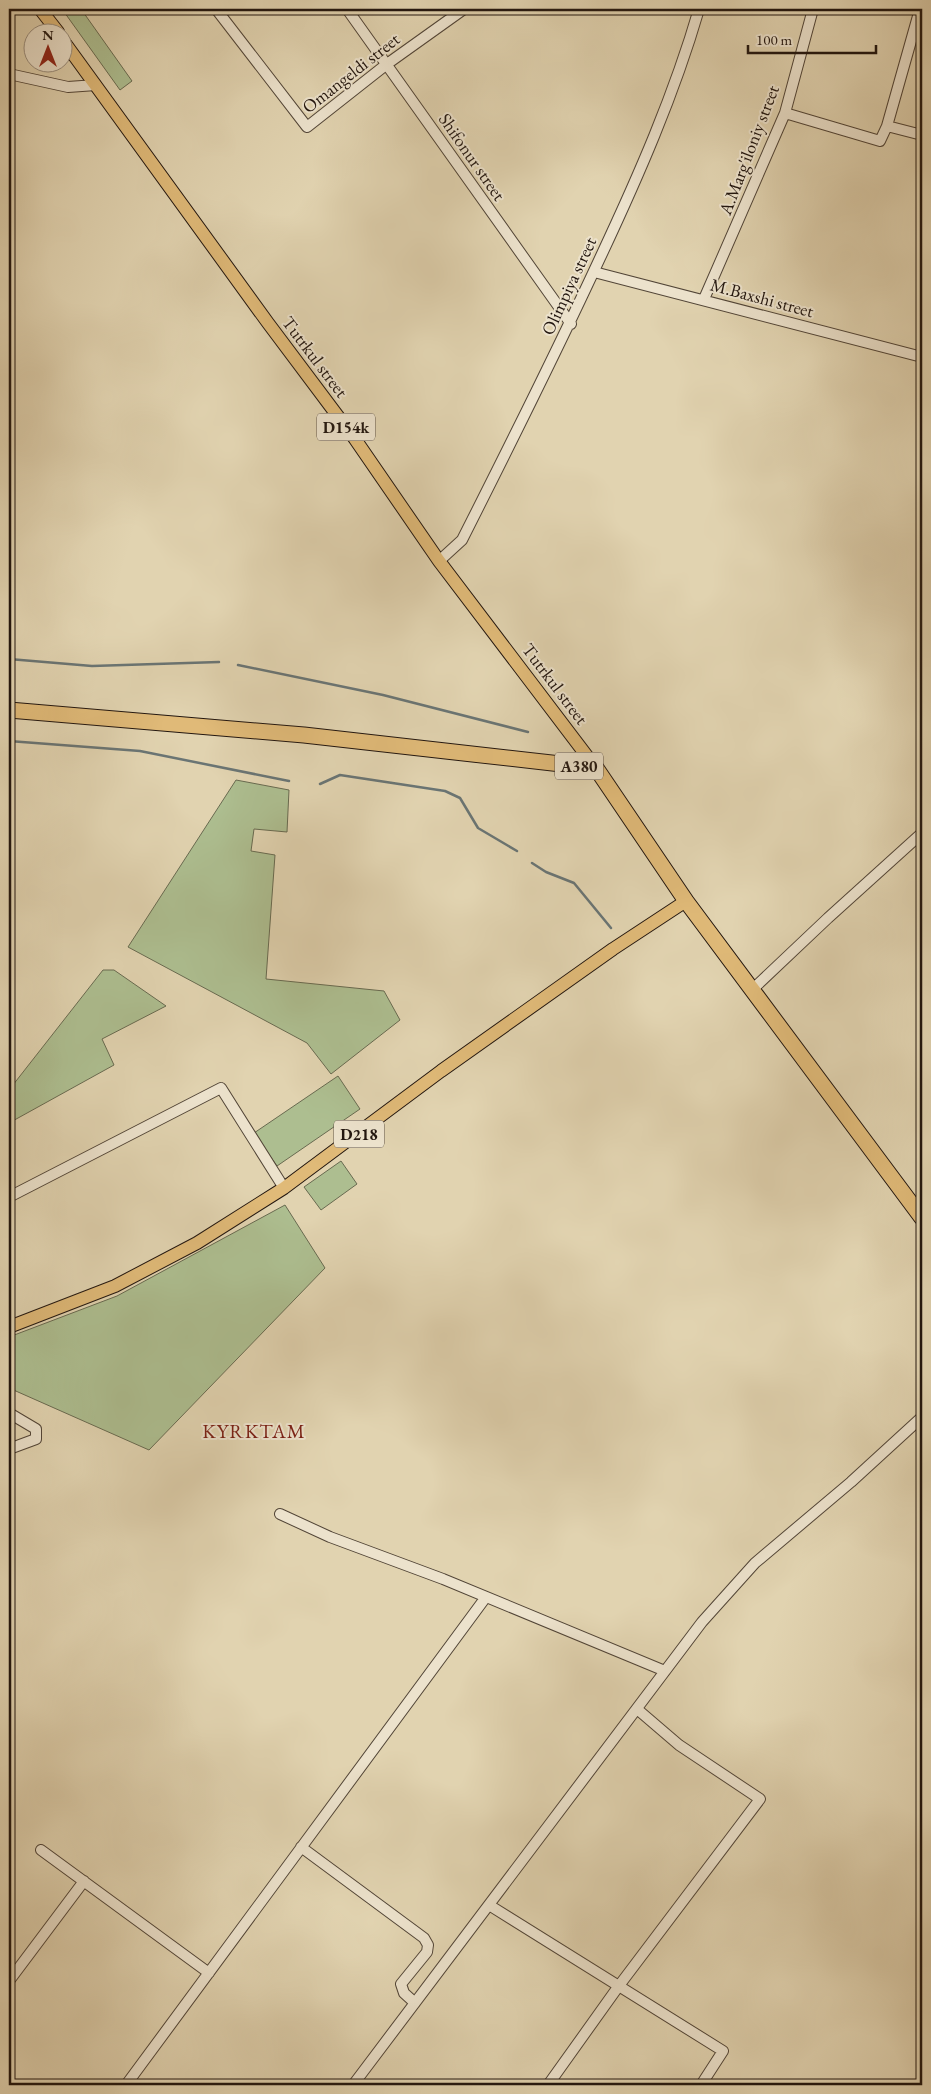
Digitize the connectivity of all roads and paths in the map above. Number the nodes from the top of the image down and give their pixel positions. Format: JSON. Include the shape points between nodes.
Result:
{"nodes":[{"id":1,"x":40,"y":9,"type":"edge"},
{"id":2,"x":216,"y":9,"type":"edge"},
{"id":3,"x":347,"y":9,"type":"edge"},
{"id":4,"x":464,"y":9,"type":"edge"},
{"id":5,"x":699,"y":9,"type":"edge"},
{"id":6,"x":813,"y":9,"type":"edge"},
{"id":7,"x":920,"y":9,"type":"edge"},
{"id":8,"x":50,"y":22,"type":"edge"},
{"id":9,"x":918,"y":29,"type":"edge"},
{"id":10,"x":72,"y":53,"type":"edge"},
{"id":11,"x":387,"y":64,"type":"junction"},
{"id":12,"x":9,"y":74,"type":"edge"},
{"id":13,"x":96,"y":85,"type":"junction"},
{"id":14,"x":785,"y":113,"type":"junction"},
{"id":15,"x":887,"y":126,"type":"junction"},
{"id":16,"x":922,"y":135,"type":"edge"},
{"id":17,"x":594,"y":272,"type":"junction"},
{"id":18,"x":704,"y":299,"type":"junction"},
{"id":19,"x":570,"y":324,"type":"junction"},
{"id":20,"x":922,"y":357,"type":"edge"},
{"id":21,"x":439,"y":561,"type":"junction"},
{"id":22,"x":9,"y":710,"type":"edge"},
{"id":23,"x":596,"y":768,"type":"junction"},
{"id":24,"x":922,"y":833,"type":"edge"},
{"id":25,"x":686,"y":901,"type":"junction"},
{"id":26,"x":753,"y":989,"type":"junction"},
{"id":27,"x":284,"y":1188,"type":"junction"},
{"id":28,"x":9,"y":1198,"type":"edge"},
{"id":29,"x":922,"y":1218,"type":"edge"},
{"id":30,"x":9,"y":1327,"type":"edge"},
{"id":31,"x":9,"y":1413,"type":"edge"},
{"id":32,"x":922,"y":1417,"type":"edge"},
{"id":33,"x":9,"y":1449,"type":"edge"},
{"id":34,"x":280,"y":1514,"type":"dead end"},
{"id":35,"x":486,"y":1597,"type":"junction"},
{"id":36,"x":666,"y":1671,"type":"junction"},
{"id":37,"x":636,"y":1709,"type":"junction"},
{"id":38,"x":301,"y":1848,"type":"junction"},
{"id":39,"x":41,"y":1850,"type":"dead end"},
{"id":40,"x":84,"y":1881,"type":"junction"},
{"id":41,"x":489,"y":1905,"type":"junction"},
{"id":42,"x":209,"y":1973,"type":"junction"},
{"id":43,"x":9,"y":1980,"type":"edge"},
{"id":44,"x":618,"y":1987,"type":"junction"},
{"id":45,"x":415,"y":2002,"type":"junction"},
{"id":46,"x":126,"y":2085,"type":"edge"},
{"id":47,"x":353,"y":2085,"type":"edge"},
{"id":48,"x":548,"y":2085,"type":"edge"},
{"id":49,"x":700,"y":2085,"type":"edge"}],
"edges":[{"from":1,"to":8,"type":"main road"},
{"from":2,"to":11,"type":"street","name":"Omangeldi street","via":[[307,128]]},
{"from":3,"to":11,"type":"street","name":"Shifonur street"},
{"from":4,"to":11,"type":"street","name":"Omangeldi street"},
{"from":5,"to":17,"type":"street","name":"Olimpiya street","via":[[686,56],[646,160]]},
{"from":6,"to":14,"type":"street","name":"A.Marg'iloniy street"},
{"from":7,"to":9,"type":"street"},
{"from":9,"to":15,"type":"street"},
{"from":10,"to":13,"type":"main road","name":"Tutrkul street","number":"D154k"},
{"from":11,"to":19,"type":"street","name":"Shifonur street"},
{"from":12,"to":13,"type":"street","via":[[68,87]]},
{"from":13,"to":21,"type":"main road","name":"Tutrkul street","number":"D154k","via":[[355,439]]},
{"from":14,"to":15,"type":"street","via":[[880,140]]},
{"from":14,"to":18,"type":"street","name":"A.Marg'iloniy street"},
{"from":15,"to":16,"type":"street"},
{"from":17,"to":18,"type":"street","name":"M.Baxshi street"},
{"from":17,"to":19,"type":"street","name":"Olimpiya street"},
{"from":18,"to":20,"type":"street","name":"M.Baxshi street"},
{"from":19,"to":21,"type":"street","name":"Olimpiya street","via":[[462,540]]},
{"from":21,"to":23,"type":"main road","name":"Tutrkul street","number":"D154k"},
{"from":22,"to":23,"type":"highway","number":"A380","via":[[304,735]]},
{"from":23,"to":25,"type":"highway","number":"A380"},
{"from":24,"to":26,"type":"street"},
{"from":25,"to":26,"type":"highway","number":"A380"},
{"from":25,"to":27,"type":"main road","number":"D218","via":[[448,1065]]},
{"from":26,"to":29,"type":"highway","number":"A380"},
{"from":27,"to":28,"type":"street","via":[[221,1088]]},
{"from":27,"to":30,"type":"main road","number":"D218","via":[[197,1243],[114,1286]]},
{"from":31,"to":33,"type":"street","via":[[36,1429],[36,1439]]},
{"from":32,"to":36,"type":"street","via":[[755,1563],[702,1622]]},
{"from":34,"to":35,"type":"street","via":[[330,1537]]},
{"from":35,"to":36,"type":"street"},
{"from":35,"to":38,"type":"street"},
{"from":36,"to":37,"type":"street"},
{"from":37,"to":41,"type":"street"},
{"from":37,"to":44,"type":"street","via":[[679,1745],[760,1799]]},
{"from":38,"to":42,"type":"street"},
{"from":38,"to":45,"type":"street","via":[[424,1938],[427,1952],[401,1984],[404,1993]]},
{"from":39,"to":40,"type":"street"},
{"from":40,"to":42,"type":"street"},
{"from":40,"to":43,"type":"street"},
{"from":41,"to":44,"type":"street"},
{"from":41,"to":45,"type":"street"},
{"from":42,"to":46,"type":"street"},
{"from":44,"to":48,"type":"street"},
{"from":44,"to":49,"type":"street","via":[[723,2051]]},
{"from":45,"to":47,"type":"street"}]}
